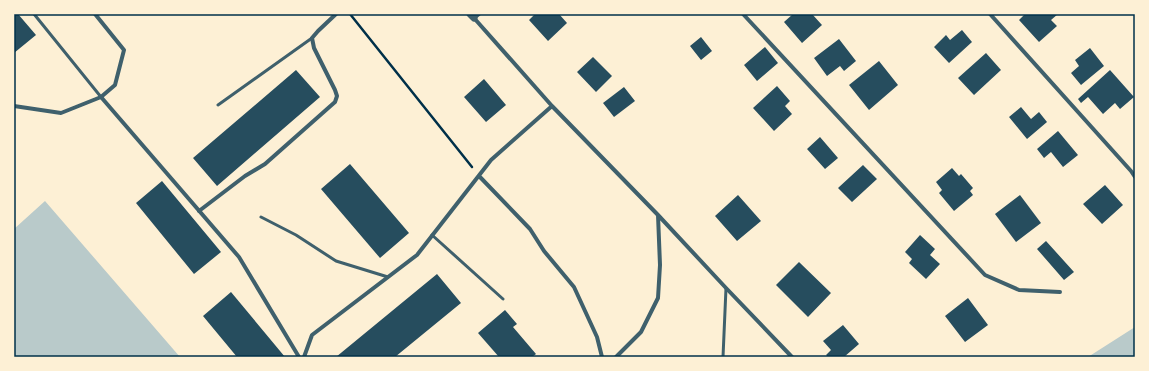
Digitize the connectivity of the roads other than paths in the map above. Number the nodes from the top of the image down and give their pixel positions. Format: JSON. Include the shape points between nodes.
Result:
{"nodes":[{"id":1,"x":34,"y":14,"type":"edge"},
{"id":2,"x":95,"y":14,"type":"edge"},
{"id":3,"x":336,"y":14,"type":"edge"},
{"id":4,"x":744,"y":14,"type":"edge"},
{"id":5,"x":990,"y":14,"type":"edge"},
{"id":6,"x":474,"y":15,"type":"edge"},
{"id":7,"x":312,"y":38,"type":"junction"},
{"id":8,"x":101,"y":97,"type":"junction"},
{"id":9,"x":218,"y":105,"type":"dead end"},
{"id":10,"x":14,"y":106,"type":"edge"},
{"id":11,"x":552,"y":106,"type":"junction"},
{"id":12,"x":479,"y":176,"type":"junction"},
{"id":13,"x":1135,"y":177,"type":"edge"},
{"id":14,"x":199,"y":211,"type":"junction"},
{"id":15,"x":658,"y":215,"type":"junction"},
{"id":16,"x":260,"y":217,"type":"dead end"},
{"id":17,"x":432,"y":235,"type":"junction"},
{"id":18,"x":388,"y":277,"type":"junction"},
{"id":19,"x":726,"y":288,"type":"junction"},
{"id":20,"x":1060,"y":292,"type":"dead end"},
{"id":21,"x":502,"y":300,"type":"dead end"},
{"id":22,"x":299,"y":357,"type":"edge"},
{"id":23,"x":304,"y":357,"type":"edge"},
{"id":24,"x":602,"y":357,"type":"edge"},
{"id":25,"x":616,"y":357,"type":"edge"},
{"id":26,"x":723,"y":357,"type":"edge"},
{"id":27,"x":792,"y":357,"type":"edge"}],
"edges":[{"from":1,"to":8,"type":"lane"},
{"from":2,"to":8,"type":"street","via":[[124,50],[115,85]]},
{"from":3,"to":7,"type":"street"},
{"from":4,"to":20,"type":"street","via":[[985,275],[1019,290]]},
{"from":5,"to":13,"type":"street"},
{"from":6,"to":11,"type":"street"},
{"from":7,"to":9,"type":"lane"},
{"from":7,"to":14,"type":"street","via":[[314,48],[335,90],[335,102],[265,164]]},
{"from":8,"to":10,"type":"street","via":[[61,113]]},
{"from":8,"to":14,"type":"street"},
{"from":11,"to":12,"type":"street","via":[[491,160]]},
{"from":11,"to":15,"type":"street"},
{"from":12,"to":17,"type":"street"},
{"from":12,"to":24,"type":"street","via":[[530,229],[544,251],[574,287],[597,337]]},
{"from":14,"to":22,"type":"street","via":[[239,258]]},
{"from":15,"to":19,"type":"street"},
{"from":15,"to":25,"type":"street","via":[[658,298],[641,332]]},
{"from":16,"to":18,"type":"lane","via":[[296,235],[336,261]]},
{"from":17,"to":18,"type":"street","via":[[417,255]]},
{"from":17,"to":21,"type":"lane"},
{"from":18,"to":23,"type":"street","via":[[312,336]]},
{"from":19,"to":26,"type":"lane"},
{"from":19,"to":27,"type":"street"}]}
